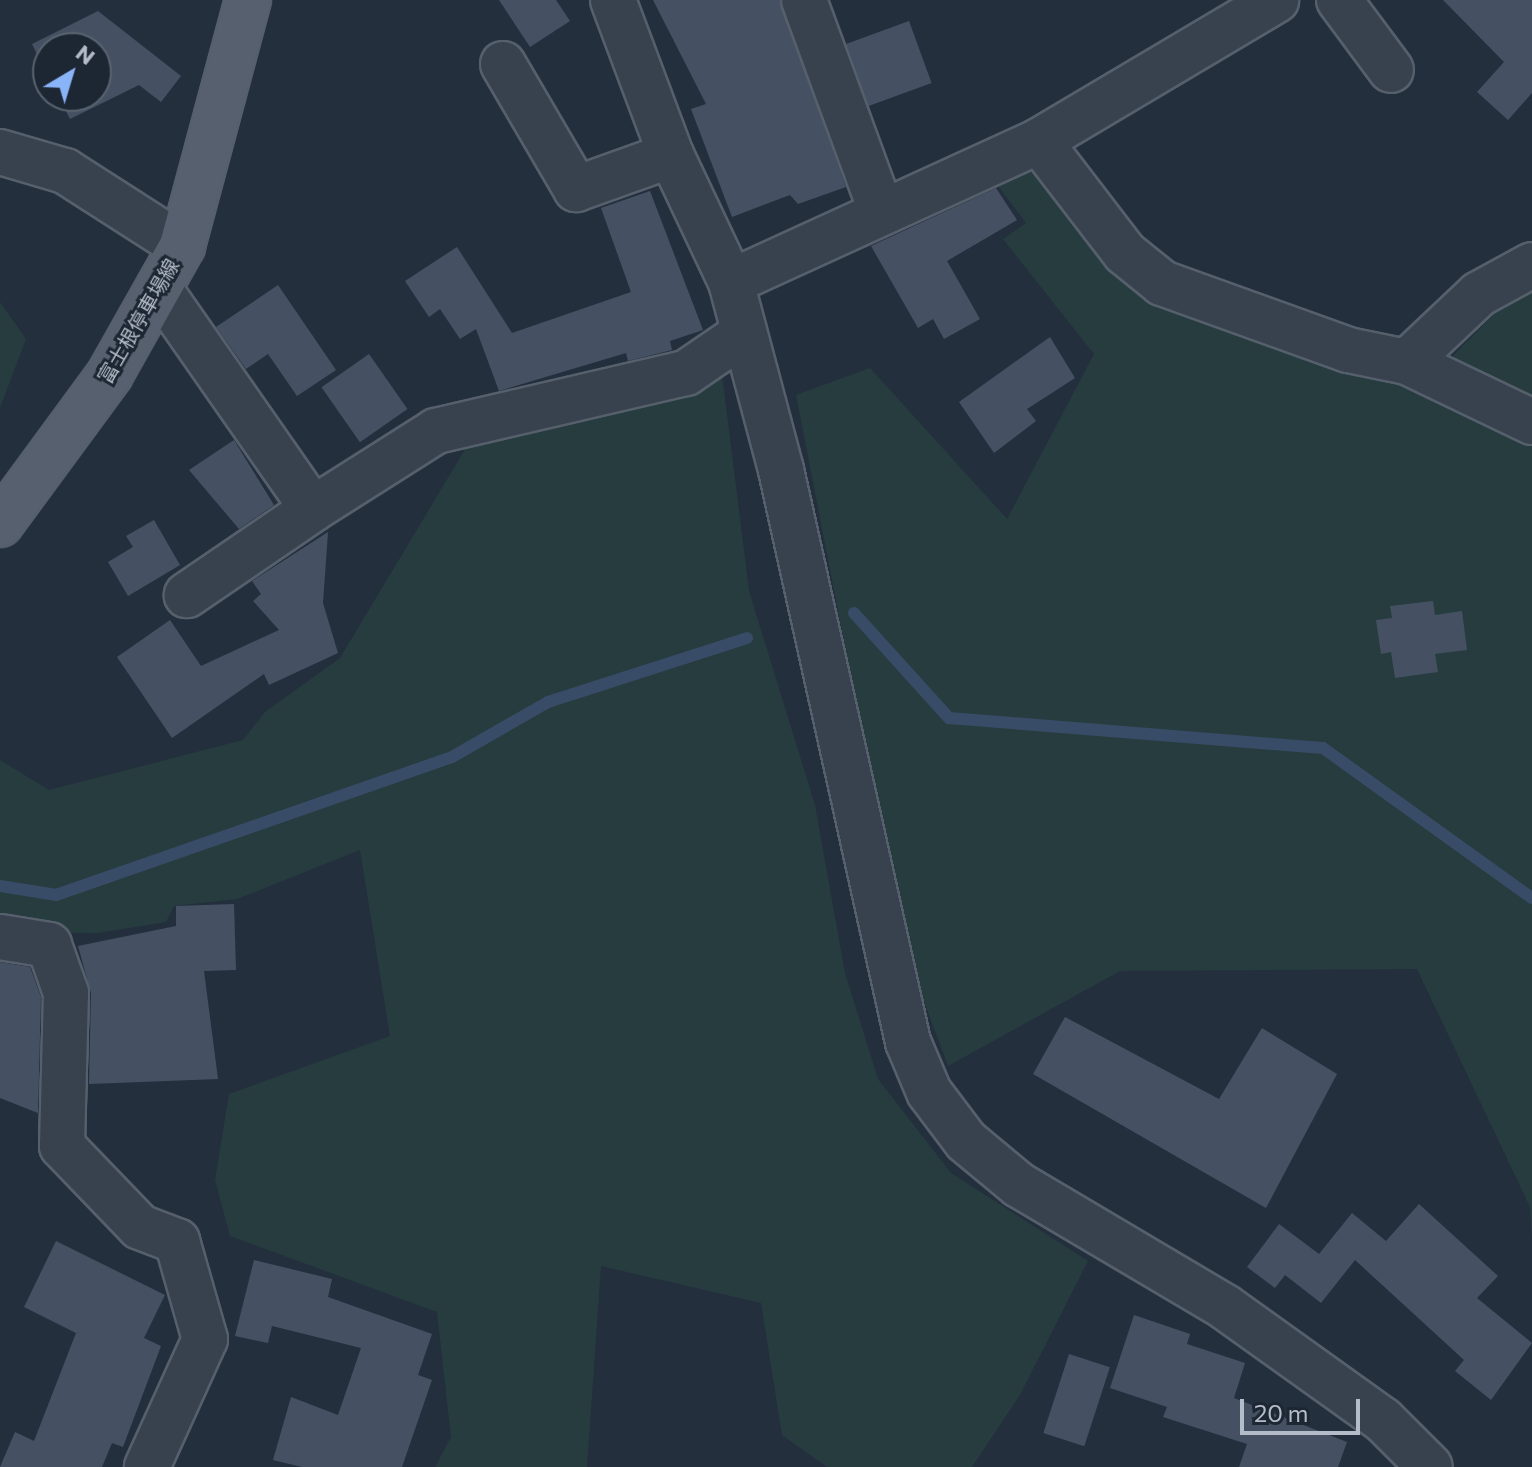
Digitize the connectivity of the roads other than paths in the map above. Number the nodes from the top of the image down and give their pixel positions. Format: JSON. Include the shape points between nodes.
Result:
{"nodes":[{"id":1,"x":248,"y":0,"type":"edge"},
{"id":2,"x":613,"y":0,"type":"edge"},
{"id":3,"x":804,"y":0,"type":"edge"},
{"id":4,"x":1276,"y":0,"type":"edge"},
{"id":5,"x":1339,"y":0,"type":"edge"},
{"id":6,"x":503,"y":64,"type":"dead end"},
{"id":7,"x":1391,"y":70,"type":"dead end"},
{"id":8,"x":1039,"y":141,"type":"junction"},
{"id":9,"x":0,"y":152,"type":"edge"},
{"id":10,"x":671,"y":155,"type":"junction"},
{"id":11,"x":880,"y":208,"type":"junction"},
{"id":12,"x":182,"y":246,"type":"junction"},
{"id":13,"x":1532,"y":265,"type":"edge"},
{"id":14,"x":731,"y":282,"type":"junction"},
{"id":15,"x":160,"y":290,"type":"junction"},
{"id":16,"x":743,"y":334,"type":"junction"},
{"id":17,"x":1407,"y":362,"type":"junction"},
{"id":18,"x":1532,"y":422,"type":"edge"},
{"id":19,"x":313,"y":509,"type":"junction"},
{"id":20,"x":0,"y":524,"type":"edge"},
{"id":21,"x":187,"y":595,"type":"dead end"},
{"id":22,"x":0,"y":937,"type":"edge"},
{"id":23,"x":1383,"y":1420,"type":"junction"},
{"id":24,"x":147,"y":1467,"type":"edge"},
{"id":25,"x":1379,"y":1467,"type":"edge"},
{"id":26,"x":1430,"y":1467,"type":"edge"}],
"edges":[{"from":1,"to":12,"type":"main road","name":"富士根停車場線"},
{"from":2,"to":10,"type":"street"},
{"from":3,"to":11,"type":"street"},
{"from":4,"to":8,"type":"street"},
{"from":5,"to":7,"type":"street"},
{"from":6,"to":10,"type":"street","via":[[576,189]]},
{"from":8,"to":11,"type":"street"},
{"from":8,"to":17,"type":"street","via":[[1125,253],[1162,283],[1348,350]]},
{"from":9,"to":12,"type":"street","via":[[65,171]]},
{"from":10,"to":14,"type":"street"},
{"from":11,"to":14,"type":"street"},
{"from":12,"to":15,"type":"main road","name":"富士根停車場線"},
{"from":13,"to":17,"type":"street","via":[[1479,294]]},
{"from":14,"to":16,"type":"street"},
{"from":15,"to":19,"type":"street"},
{"from":15,"to":20,"type":"main road","name":"富士根停車場線","via":[[110,374]]},
{"from":16,"to":19,"type":"street","via":[[686,373],[436,431]]},
{"from":16,"to":23,"type":"street","via":[[781,470],[908,1042],[929,1092],[966,1141],[1019,1185],[1225,1307]]},
{"from":17,"to":18,"type":"street"},
{"from":19,"to":21,"type":"street"},
{"from":22,"to":24,"type":"street","via":[[49,945],[66,993],[62,1146],[140,1227],[177,1241],[205,1339]]},
{"from":23,"to":25,"type":"street"},
{"from":23,"to":26,"type":"street"}]}
